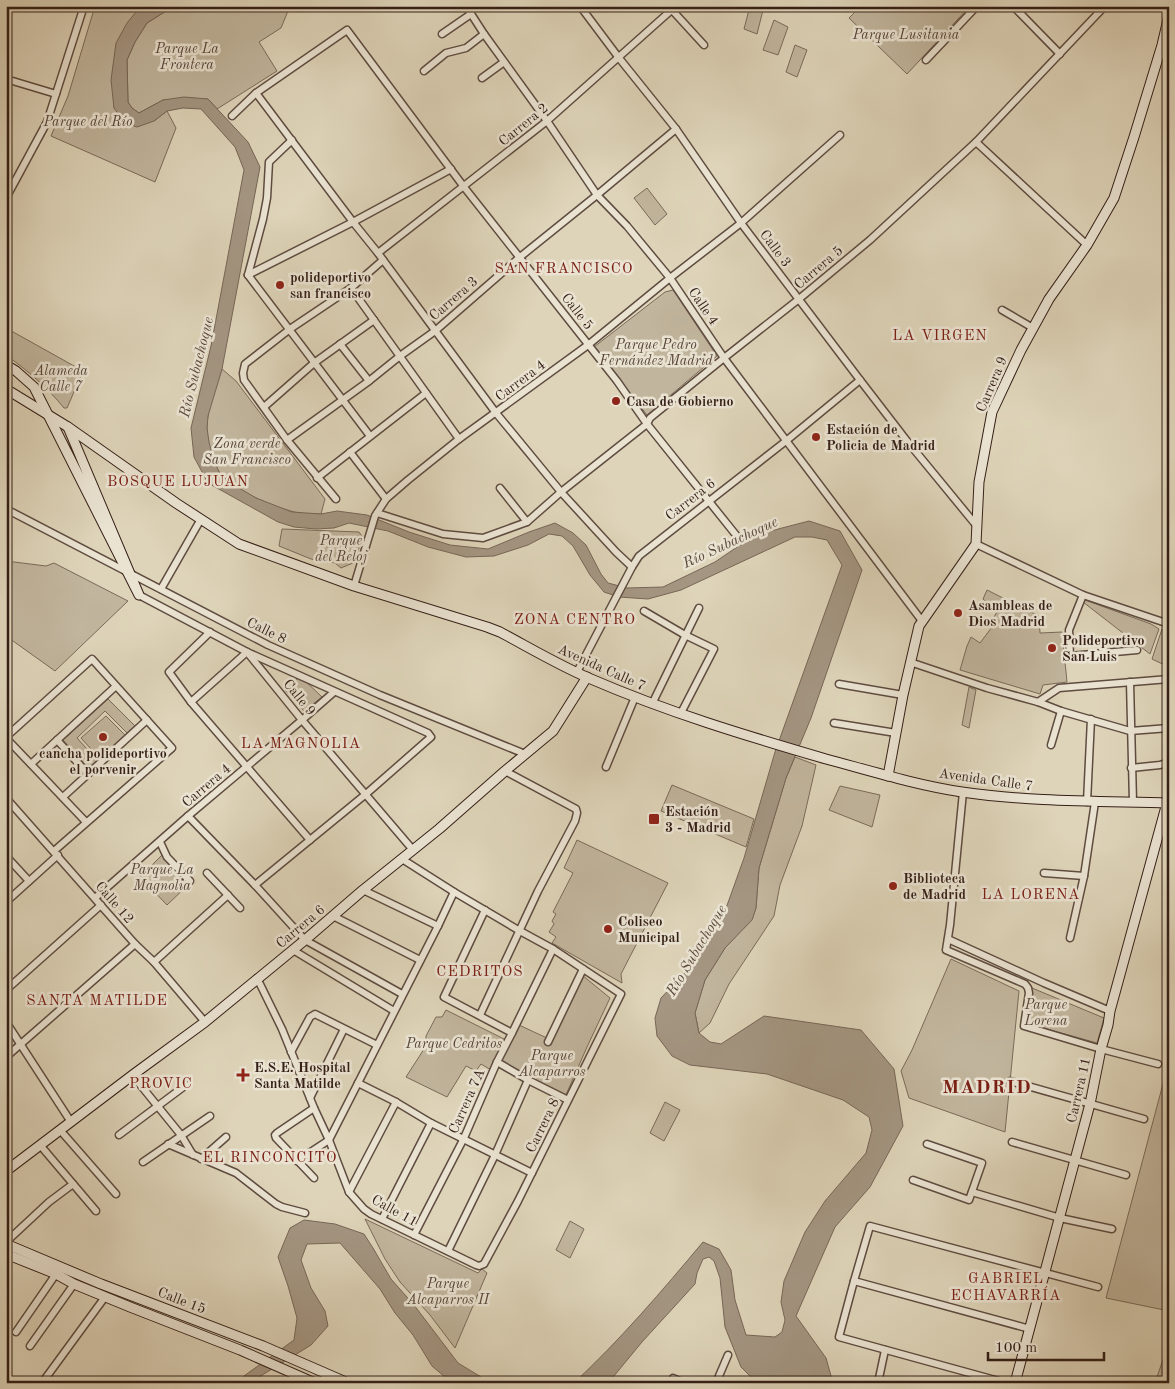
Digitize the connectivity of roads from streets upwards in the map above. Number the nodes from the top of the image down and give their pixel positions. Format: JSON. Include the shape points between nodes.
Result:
{"nodes":[{"id":1,"x":84,"y":6,"type":"edge"},
{"id":2,"x":466,"y":6,"type":"edge"},
{"id":3,"x":977,"y":6,"type":"edge"},
{"id":4,"x":1013,"y":6,"type":"edge"},
{"id":5,"x":1105,"y":6,"type":"edge"},
{"id":6,"x":583,"y":7,"type":"edge"},
{"id":7,"x":674,"y":8,"type":"edge"},
{"id":8,"x":471,"y":14,"type":"junction"},
{"id":9,"x":1169,"y":15,"type":"edge"},
{"id":10,"x":442,"y":34,"type":"dead end"},
{"id":11,"x":484,"y":34,"type":"junction"},
{"id":12,"x":704,"y":45,"type":"dead end"},
{"id":13,"x":1060,"y":54,"type":"junction"},
{"id":14,"x":619,"y":58,"type":"junction"},
{"id":15,"x":926,"y":60,"type":"dead end"},
{"id":16,"x":504,"y":62,"type":"junction"},
{"id":17,"x":424,"y":70,"type":"dead end"},
{"id":18,"x":482,"y":78,"type":"dead end"},
{"id":19,"x":6,"y":80,"type":"edge"},
{"id":20,"x":256,"y":93,"type":"junction"},
{"id":21,"x":56,"y":94,"type":"junction"},
{"id":22,"x":232,"y":116,"type":"dead end"},
{"id":23,"x":547,"y":121,"type":"junction"},
{"id":24,"x":676,"y":129,"type":"junction"},
{"id":25,"x":840,"y":135,"type":"dead end"},
{"id":26,"x":292,"y":140,"type":"junction"},
{"id":27,"x":976,"y":142,"type":"junction"},
{"id":28,"x":451,"y":168,"type":"junction"},
{"id":29,"x":464,"y":187,"type":"junction"},
{"id":30,"x":597,"y":195,"type":"junction"},
{"id":31,"x":6,"y":198,"type":"edge"},
{"id":32,"x":353,"y":222,"type":"junction"},
{"id":33,"x":742,"y":223,"type":"junction"},
{"id":34,"x":1087,"y":245,"type":"junction"},
{"id":35,"x":378,"y":253,"type":"junction"},
{"id":36,"x":520,"y":257,"type":"junction"},
{"id":37,"x":383,"y":260,"type":"junction"},
{"id":38,"x":248,"y":275,"type":"junction"},
{"id":39,"x":670,"y":278,"type":"junction"},
{"id":40,"x":351,"y":288,"type":"junction"},
{"id":41,"x":799,"y":299,"type":"junction"},
{"id":42,"x":1002,"y":310,"type":"dead end"},
{"id":43,"x":374,"y":320,"type":"junction"},
{"id":44,"x":1033,"y":328,"type":"junction"},
{"id":45,"x":290,"y":329,"type":"junction"},
{"id":46,"x":435,"y":331,"type":"junction"},
{"id":47,"x":340,"y":344,"type":"junction"},
{"id":48,"x":588,"y":345,"type":"junction"},
{"id":49,"x":400,"y":356,"type":"junction"},
{"id":50,"x":724,"y":358,"type":"junction"},
{"id":51,"x":314,"y":363,"type":"junction"},
{"id":52,"x":6,"y":365,"type":"edge"},
{"id":53,"x":860,"y":380,"type":"junction"},
{"id":54,"x":368,"y":381,"type":"junction"},
{"id":55,"x":6,"y":388,"type":"edge"},
{"id":56,"x":426,"y":393,"type":"junction"},
{"id":57,"x":342,"y":400,"type":"junction"},
{"id":58,"x":264,"y":407,"type":"junction"},
{"id":59,"x":496,"y":413,"type":"junction"},
{"id":60,"x":647,"y":424,"type":"junction"},
{"id":61,"x":68,"y":427,"type":"junction"},
{"id":62,"x":370,"y":436,"type":"junction"},
{"id":63,"x":460,"y":439,"type":"junction"},
{"id":64,"x":287,"y":440,"type":"junction"},
{"id":65,"x":786,"y":441,"type":"junction"},
{"id":66,"x":350,"y":452,"type":"junction"},
{"id":67,"x":317,"y":478,"type":"junction"},
{"id":68,"x":500,"y":488,"type":"dead end"},
{"id":69,"x":561,"y":492,"type":"junction"},
{"id":70,"x":336,"y":499,"type":"dead end"},
{"id":71,"x":386,"y":499,"type":"junction"},
{"id":72,"x":710,"y":501,"type":"junction"},
{"id":73,"x":6,"y":509,"type":"edge"},
{"id":74,"x":376,"y":514,"type":"junction"},
{"id":75,"x":201,"y":519,"type":"junction"},
{"id":76,"x":527,"y":522,"type":"junction"},
{"id":77,"x":976,"y":525,"type":"junction"},
{"id":78,"x":736,"y":535,"type":"dead end"},
{"id":79,"x":976,"y":544,"type":"junction"},
{"id":80,"x":632,"y":567,"type":"junction"},
{"id":81,"x":354,"y":586,"type":"junction"},
{"id":82,"x":161,"y":589,"type":"junction"},
{"id":83,"x":139,"y":595,"type":"junction"},
{"id":84,"x":1083,"y":595,"type":"junction"},
{"id":85,"x":699,"y":608,"type":"dead end"},
{"id":86,"x":644,"y":611,"type":"dead end"},
{"id":87,"x":922,"y":621,"type":"junction"},
{"id":88,"x":1169,"y":624,"type":"edge"},
{"id":89,"x":210,"y":632,"type":"junction"},
{"id":90,"x":685,"y":635,"type":"junction"},
{"id":91,"x":1137,"y":650,"type":"dead end"},
{"id":92,"x":247,"y":652,"type":"junction"},
{"id":93,"x":910,"y":662,"type":"junction"},
{"id":94,"x":577,"y":672,"type":"junction"},
{"id":95,"x":587,"y":677,"type":"junction"},
{"id":96,"x":1169,"y":679,"type":"edge"},
{"id":97,"x":1130,"y":682,"type":"junction"},
{"id":98,"x":839,"y":684,"type":"dead end"},
{"id":99,"x":116,"y":686,"type":"junction"},
{"id":100,"x":334,"y":692,"type":"junction"},
{"id":101,"x":903,"y":695,"type":"junction"},
{"id":102,"x":635,"y":697,"type":"junction"},
{"id":103,"x":191,"y":702,"type":"junction"},
{"id":104,"x":1038,"y":702,"type":"junction"},
{"id":105,"x":652,"y":704,"type":"junction"},
{"id":106,"x":1061,"y":711,"type":"junction"},
{"id":107,"x":681,"y":713,"type":"junction"},
{"id":108,"x":1091,"y":719,"type":"junction"},
{"id":109,"x":147,"y":720,"type":"junction"},
{"id":110,"x":302,"y":720,"type":"junction"},
{"id":111,"x":834,"y":723,"type":"dead end"},
{"id":112,"x":1169,"y":728,"type":"edge"},
{"id":113,"x":1130,"y":731,"type":"junction"},
{"id":114,"x":896,"y":733,"type":"junction"},
{"id":115,"x":6,"y":738,"type":"edge"},
{"id":116,"x":57,"y":740,"type":"junction"},
{"id":117,"x":1051,"y":745,"type":"dead end"},
{"id":118,"x":525,"y":754,"type":"junction"},
{"id":119,"x":1169,"y":762,"type":"edge"},
{"id":120,"x":31,"y":764,"type":"junction"},
{"id":121,"x":248,"y":766,"type":"junction"},
{"id":122,"x":606,"y":767,"type":"dead end"},
{"id":123,"x":1131,"y":768,"type":"junction"},
{"id":124,"x":505,"y":771,"type":"junction"},
{"id":125,"x":88,"y":774,"type":"junction"},
{"id":126,"x":888,"y":776,"type":"junction"},
{"id":127,"x":963,"y":792,"type":"junction"},
{"id":128,"x":366,"y":794,"type":"junction"},
{"id":129,"x":62,"y":797,"type":"junction"},
{"id":130,"x":6,"y":798,"type":"edge"},
{"id":131,"x":1091,"y":802,"type":"junction"},
{"id":132,"x":1133,"y":802,"type":"junction"},
{"id":133,"x":1168,"y":803,"type":"edge"},
{"id":134,"x":188,"y":816,"type":"junction"},
{"id":135,"x":86,"y":822,"type":"junction"},
{"id":136,"x":310,"y":840,"type":"junction"},
{"id":137,"x":160,"y":842,"type":"junction"},
{"id":138,"x":414,"y":850,"type":"junction"},
{"id":139,"x":56,"y":853,"type":"junction"},
{"id":140,"x":6,"y":856,"type":"edge"},
{"id":141,"x":402,"y":859,"type":"junction"},
{"id":142,"x":1044,"y":873,"type":"dead end"},
{"id":143,"x":207,"y":874,"type":"dead end"},
{"id":144,"x":1084,"y":876,"type":"junction"},
{"id":145,"x":29,"y":881,"type":"junction"},
{"id":146,"x":190,"y":881,"type":"dead end"},
{"id":147,"x":255,"y":885,"type":"junction"},
{"id":148,"x":363,"y":890,"type":"junction"},
{"id":149,"x":454,"y":892,"type":"junction"},
{"id":150,"x":228,"y":895,"type":"junction"},
{"id":151,"x":95,"y":898,"type":"junction"},
{"id":152,"x":6,"y":902,"type":"edge"},
{"id":153,"x":101,"y":906,"type":"junction"},
{"id":154,"x":240,"y":908,"type":"dead end"},
{"id":155,"x":485,"y":910,"type":"junction"},
{"id":156,"x":333,"y":916,"type":"junction"},
{"id":157,"x":438,"y":926,"type":"junction"},
{"id":158,"x":520,"y":931,"type":"junction"},
{"id":159,"x":1070,"y":938,"type":"dead end"},
{"id":160,"x":948,"y":939,"type":"junction"},
{"id":161,"x":305,"y":940,"type":"junction"},
{"id":162,"x":135,"y":944,"type":"junction"},
{"id":163,"x":553,"y":949,"type":"junction"},
{"id":164,"x":293,"y":950,"type":"junction"},
{"id":165,"x":420,"y":960,"type":"junction"},
{"id":166,"x":154,"y":962,"type":"junction"},
{"id":167,"x":582,"y":969,"type":"junction"},
{"id":168,"x":257,"y":978,"type":"junction"},
{"id":169,"x":6,"y":990,"type":"edge"},
{"id":170,"x":402,"y":994,"type":"junction"},
{"id":171,"x":394,"y":1011,"type":"junction"},
{"id":172,"x":1110,"y":1011,"type":"junction"},
{"id":173,"x":480,"y":1015,"type":"junction"},
{"id":174,"x":6,"y":1022,"type":"edge"},
{"id":175,"x":205,"y":1022,"type":"junction"},
{"id":176,"x":344,"y":1029,"type":"junction"},
{"id":177,"x":512,"y":1033,"type":"junction"},
{"id":178,"x":548,"y":1042,"type":"dead end"},
{"id":179,"x":20,"y":1044,"type":"junction"},
{"id":180,"x":377,"y":1045,"type":"junction"},
{"id":181,"x":1101,"y":1050,"type":"junction"},
{"id":182,"x":291,"y":1052,"type":"junction"},
{"id":183,"x":6,"y":1057,"type":"edge"},
{"id":184,"x":497,"y":1062,"type":"junction"},
{"id":185,"x":1158,"y":1064,"type":"dead end"},
{"id":186,"x":134,"y":1074,"type":"junction"},
{"id":187,"x":528,"y":1080,"type":"junction"},
{"id":188,"x":1010,"y":1081,"type":"dead end"},
{"id":189,"x":358,"y":1083,"type":"junction"},
{"id":190,"x":186,"y":1085,"type":"dead end"},
{"id":191,"x":310,"y":1098,"type":"junction"},
{"id":192,"x":568,"y":1100,"type":"junction"},
{"id":193,"x":396,"y":1102,"type":"junction"},
{"id":194,"x":1090,"y":1104,"type":"junction"},
{"id":195,"x":158,"y":1106,"type":"junction"},
{"id":196,"x":314,"y":1108,"type":"junction"},
{"id":197,"x":210,"y":1116,"type":"dead end"},
{"id":198,"x":1144,"y":1119,"type":"dead end"},
{"id":199,"x":71,"y":1122,"type":"junction"},
{"id":200,"x":431,"y":1123,"type":"junction"},
{"id":201,"x":60,"y":1130,"type":"junction"},
{"id":202,"x":119,"y":1135,"type":"dead end"},
{"id":203,"x":181,"y":1135,"type":"junction"},
{"id":204,"x":226,"y":1137,"type":"dead end"},
{"id":205,"x":464,"y":1138,"type":"junction"},
{"id":206,"x":329,"y":1140,"type":"junction"},
{"id":207,"x":1012,"y":1142,"type":"dead end"},
{"id":208,"x":168,"y":1144,"type":"junction"},
{"id":209,"x":927,"y":1144,"type":"dead end"},
{"id":210,"x":40,"y":1145,"type":"junction"},
{"id":211,"x":193,"y":1155,"type":"junction"},
{"id":212,"x":495,"y":1155,"type":"junction"},
{"id":213,"x":201,"y":1159,"type":"junction"},
{"id":214,"x":1075,"y":1160,"type":"junction"},
{"id":215,"x":297,"y":1161,"type":"junction"},
{"id":216,"x":143,"y":1162,"type":"dead end"},
{"id":217,"x":6,"y":1171,"type":"edge"},
{"id":218,"x":532,"y":1173,"type":"junction"},
{"id":219,"x":1126,"y":1175,"type":"dead end"},
{"id":220,"x":314,"y":1178,"type":"dead end"},
{"id":221,"x":913,"y":1180,"type":"dead end"},
{"id":222,"x":73,"y":1184,"type":"junction"},
{"id":223,"x":349,"y":1192,"type":"junction"},
{"id":224,"x":972,"y":1192,"type":"junction"},
{"id":225,"x":116,"y":1194,"type":"dead end"},
{"id":226,"x":96,"y":1211,"type":"dead end"},
{"id":227,"x":305,"y":1213,"type":"dead end"},
{"id":228,"x":1060,"y":1218,"type":"junction"},
{"id":229,"x":382,"y":1219,"type":"junction"},
{"id":230,"x":1112,"y":1229,"type":"dead end"},
{"id":231,"x":414,"y":1235,"type":"junction"},
{"id":232,"x":6,"y":1243,"type":"edge"},
{"id":233,"x":448,"y":1251,"type":"junction"},
{"id":234,"x":6,"y":1254,"type":"edge"},
{"id":235,"x":482,"y":1265,"type":"joint"},
{"id":236,"x":1045,"y":1273,"type":"junction"},
{"id":237,"x":56,"y":1274,"type":"junction"},
{"id":238,"x":854,"y":1281,"type":"junction"},
{"id":239,"x":74,"y":1284,"type":"junction"},
{"id":240,"x":1098,"y":1287,"type":"dead end"},
{"id":241,"x":105,"y":1297,"type":"junction"},
{"id":242,"x":1030,"y":1329,"type":"junction"},
{"id":243,"x":16,"y":1332,"type":"dead end"},
{"id":244,"x":248,"y":1339,"type":"junction"},
{"id":245,"x":30,"y":1346,"type":"dead end"},
{"id":246,"x":240,"y":1350,"type":"junction"},
{"id":247,"x":885,"y":1350,"type":"junction"},
{"id":248,"x":728,"y":1355,"type":"dead end"},
{"id":249,"x":673,"y":1378,"type":"dead end"},
{"id":250,"x":42,"y":1383,"type":"edge"},
{"id":251,"x":315,"y":1383,"type":"edge"},
{"id":252,"x":348,"y":1383,"type":"edge"},
{"id":253,"x":684,"y":1383,"type":"edge"},
{"id":254,"x":716,"y":1383,"type":"edge"},
{"id":255,"x":878,"y":1383,"type":"edge"},
{"id":256,"x":1006,"y":1383,"type":"edge"},
{"id":257,"x":1015,"y":1383,"type":"edge"}],
"edges":[{"from":1,"to":21,"type":"street"},
{"from":2,"to":8,"type":"street","name":"Calle 4"},
{"from":3,"to":15,"type":"street"},
{"from":4,"to":13,"type":"street"},
{"from":5,"to":13,"type":"street","name":"Carrera 5"},
{"from":6,"to":14,"type":"street","name":"Calle 3"},
{"from":7,"to":12,"type":"street"},
{"from":7,"to":14,"type":"street","name":"Carrera 2"},
{"from":8,"to":10,"type":"street"},
{"from":8,"to":11,"type":"street","name":"Calle 4"},
{"from":9,"to":34,"type":"street","name":"Carrera 9","via":[[1114,198]]},
{"from":11,"to":16,"type":"street","name":"Calle 4"},
{"from":11,"to":17,"type":"street","via":[[466,48],[446,53]]},
{"from":13,"to":27,"type":"street","name":"Carrera 5"},
{"from":14,"to":23,"type":"street","name":"Carrera 2"},
{"from":14,"to":24,"type":"street","name":"Calle 3"},
{"from":16,"to":18,"type":"street"},
{"from":16,"to":23,"type":"street","name":"Calle 4"},
{"from":19,"to":21,"type":"street"},
{"from":20,"to":22,"type":"street"},
{"from":20,"to":26,"type":"street"},
{"from":20,"to":28,"type":"street","name":"Calle 5","via":[[347,30]]},
{"from":21,"to":31,"type":"street","via":[[47,122]]},
{"from":23,"to":29,"type":"street","name":"Carrera 2"},
{"from":23,"to":30,"type":"street","name":"Calle 4"},
{"from":24,"to":30,"type":"street","name":"Carrera 3"},
{"from":24,"to":33,"type":"street","name":"Calle 3"},
{"from":25,"to":33,"type":"street","name":"Carrera 4"},
{"from":26,"to":32,"type":"street"},
{"from":26,"to":38,"type":"street","via":[[269,162],[266,205]]},
{"from":27,"to":34,"type":"street"},
{"from":27,"to":41,"type":"street","name":"Carrera 5","via":[[870,240]]},
{"from":28,"to":29,"type":"street","name":"Calle 5"},
{"from":28,"to":32,"type":"street"},
{"from":29,"to":35,"type":"street","name":"Carrera 2"},
{"from":29,"to":36,"type":"street","name":"Calle 5"},
{"from":30,"to":36,"type":"street","name":"Carrera 3"},
{"from":30,"to":39,"type":"street","name":"Calle 4"},
{"from":32,"to":35,"type":"street"},
{"from":32,"to":38,"type":"street"},
{"from":33,"to":39,"type":"street","name":"Carrera 4"},
{"from":33,"to":41,"type":"street","name":"Calle 3"},
{"from":34,"to":44,"type":"street","name":"Carrera 9"},
{"from":35,"to":37,"type":"street"},
{"from":36,"to":46,"type":"street","name":"Carrera 3"},
{"from":36,"to":48,"type":"street","name":"Calle 5"},
{"from":37,"to":40,"type":"street"},
{"from":37,"to":46,"type":"street"},
{"from":38,"to":45,"type":"street"},
{"from":39,"to":48,"type":"street","name":"Carrera 4"},
{"from":39,"to":50,"type":"street","name":"Calle 4"},
{"from":40,"to":43,"type":"street"},
{"from":40,"to":45,"type":"street"},
{"from":41,"to":50,"type":"street","name":"Carrera 5"},
{"from":41,"to":53,"type":"street","name":"Calle 3"},
{"from":42,"to":44,"type":"street"},
{"from":43,"to":47,"type":"street"},
{"from":43,"to":49,"type":"street"},
{"from":44,"to":77,"type":"street","name":"Carrera 9","via":[[992,412],[979,482]]},
{"from":45,"to":51,"type":"street"},
{"from":45,"to":58,"type":"street","via":[[245,364],[244,380]]},
{"from":46,"to":49,"type":"street","name":"Carrera 3"},
{"from":46,"to":59,"type":"street"},
{"from":47,"to":51,"type":"street"},
{"from":47,"to":54,"type":"street"},
{"from":48,"to":59,"type":"street","name":"Carrera 4"},
{"from":48,"to":60,"type":"street","name":"Calle 5"},
{"from":49,"to":54,"type":"street","name":"Carrera 3"},
{"from":49,"to":56,"type":"street"},
{"from":50,"to":60,"type":"street","name":"Carrera 5","via":[[650,418]]},
{"from":50,"to":65,"type":"street","name":"Calle 4"},
{"from":51,"to":57,"type":"street"},
{"from":51,"to":58,"type":"street"},
{"from":52,"to":83,"type":"street","via":[[34,387]]},
{"from":53,"to":65,"type":"street","name":"Carrera 6"},
{"from":53,"to":77,"type":"street","name":"Calle 3"},
{"from":54,"to":57,"type":"street","name":"Carrera 3"},
{"from":55,"to":61,"type":"street","name":"Avenida Calle 7"},
{"from":56,"to":62,"type":"street"},
{"from":56,"to":63,"type":"street"},
{"from":57,"to":62,"type":"street"},
{"from":57,"to":64,"type":"street","name":"Carrera 3"},
{"from":58,"to":64,"type":"street"},
{"from":59,"to":63,"type":"street","name":"Carrera 4"},
{"from":59,"to":69,"type":"street"},
{"from":60,"to":69,"type":"street","name":"Carrera 5"},
{"from":60,"to":72,"type":"street","name":"Calle 5"},
{"from":61,"to":75,"type":"street","name":"Avenida Calle 7"},
{"from":61,"to":83,"type":"street"},
{"from":62,"to":66,"type":"street"},
{"from":63,"to":71,"type":"street","name":"Carrera 4"},
{"from":64,"to":67,"type":"street"},
{"from":65,"to":72,"type":"street","name":"Carrera 6"},
{"from":65,"to":87,"type":"street","name":"Calle 4"},
{"from":66,"to":67,"type":"street"},
{"from":66,"to":71,"type":"street"},
{"from":67,"to":70,"type":"street"},
{"from":68,"to":76,"type":"street"},
{"from":69,"to":76,"type":"street","name":"Carrera 5"},
{"from":69,"to":80,"type":"street"},
{"from":71,"to":74,"type":"street","name":"Carrera 4"},
{"from":72,"to":78,"type":"street","name":"Calle 5"},
{"from":72,"to":80,"type":"street","name":"Carrera 6","via":[[639,556]]},
{"from":73,"to":82,"type":"street","name":"Calle 8"},
{"from":74,"to":76,"type":"street","via":[[443,534],[483,538]]},
{"from":74,"to":81,"type":"street","name":"Carrera 4"},
{"from":75,"to":81,"type":"street","name":"Avenida Calle 7","via":[[239,544]]},
{"from":75,"to":82,"type":"street"},
{"from":77,"to":79,"type":"street","name":"Carrera 9"},
{"from":79,"to":84,"type":"street"},
{"from":79,"to":87,"type":"street"},
{"from":80,"to":94,"type":"street","name":"Carrera 6"},
{"from":81,"to":94,"type":"street","name":"Avenida Calle 7","via":[[500,632]]},
{"from":82,"to":118,"type":"street","name":"Calle 8","via":[[268,645]]},
{"from":83,"to":89,"type":"street","name":"Calle 9"},
{"from":84,"to":88,"type":"street"},
{"from":84,"to":91,"type":"street","via":[[1069,630],[1070,656]]},
{"from":85,"to":90,"type":"street"},
{"from":86,"to":90,"type":"street"},
{"from":87,"to":93,"type":"street"},
{"from":89,"to":92,"type":"street","name":"Calle 9"},
{"from":89,"to":103,"type":"street","via":[[169,672]]},
{"from":90,"to":105,"type":"street"},
{"from":90,"to":107,"type":"street","via":[[714,649]]},
{"from":92,"to":100,"type":"street"},
{"from":92,"to":103,"type":"street"},
{"from":92,"to":110,"type":"street","name":"Calle 9"},
{"from":93,"to":101,"type":"street"},
{"from":93,"to":104,"type":"street"},
{"from":94,"to":95,"type":"street","name":"Avenida Calle 7"},
{"from":95,"to":102,"type":"street","name":"Avenida Calle 7"},
{"from":95,"to":118,"type":"street","name":"Carrera 6","via":[[552,731]]},
{"from":96,"to":97,"type":"street"},
{"from":97,"to":104,"type":"street","via":[[1059,688]]},
{"from":97,"to":113,"type":"street"},
{"from":98,"to":101,"type":"street"},
{"from":99,"to":109,"type":"street"},
{"from":99,"to":115,"type":"street","via":[[92,659]]},
{"from":99,"to":116,"type":"street"},
{"from":100,"to":110,"type":"street","name":"Carrera 4"},
{"from":100,"to":128,"type":"street","via":[[431,737]]},
{"from":101,"to":114,"type":"street"},
{"from":102,"to":105,"type":"street","name":"Avenida Calle 7"},
{"from":102,"to":122,"type":"street"},
{"from":103,"to":121,"type":"street"},
{"from":104,"to":106,"type":"street"},
{"from":105,"to":107,"type":"street","name":"Avenida Calle 7"},
{"from":106,"to":108,"type":"street"},
{"from":106,"to":117,"type":"street"},
{"from":107,"to":126,"type":"street","name":"Avenida Calle 7"},
{"from":108,"to":113,"type":"street"},
{"from":108,"to":131,"type":"street"},
{"from":109,"to":125,"type":"street"},
{"from":109,"to":135,"type":"street","via":[[172,748]]},
{"from":110,"to":121,"type":"street","name":"Carrera 4"},
{"from":110,"to":128,"type":"street","name":"Calle 9"},
{"from":111,"to":114,"type":"street"},
{"from":112,"to":113,"type":"street"},
{"from":113,"to":123,"type":"street"},
{"from":114,"to":126,"type":"street"},
{"from":115,"to":120,"type":"street"},
{"from":116,"to":120,"type":"street"},
{"from":116,"to":125,"type":"street"},
{"from":118,"to":124,"type":"street","name":"Carrera 6"},
{"from":119,"to":123,"type":"street"},
{"from":120,"to":129,"type":"street"},
{"from":121,"to":134,"type":"street","name":"Carrera 4"},
{"from":121,"to":136,"type":"street"},
{"from":123,"to":132,"type":"street"},
{"from":124,"to":138,"type":"street","name":"Carrera 6"},
{"from":124,"to":158,"type":"street","via":[[576,809],[577,813]]},
{"from":125,"to":129,"type":"street"},
{"from":126,"to":127,"type":"street","name":"Avenida Calle 7"},
{"from":127,"to":131,"type":"street","name":"Avenida Calle 7"},
{"from":127,"to":160,"type":"street"},
{"from":128,"to":136,"type":"street"},
{"from":128,"to":138,"type":"street","name":"Calle 9"},
{"from":129,"to":135,"type":"street"},
{"from":130,"to":139,"type":"street","name":"Calle 12"},
{"from":131,"to":132,"type":"street","name":"Avenida Calle 7"},
{"from":131,"to":144,"type":"street"},
{"from":132,"to":133,"type":"street","name":"Avenida Calle 7"},
{"from":133,"to":172,"type":"street","name":"Carrera 11"},
{"from":134,"to":137,"type":"street","name":"Carrera 4"},
{"from":134,"to":147,"type":"street"},
{"from":135,"to":139,"type":"street"},
{"from":136,"to":147,"type":"street"},
{"from":137,"to":146,"type":"street","via":[[167,857]]},
{"from":137,"to":151,"type":"street","name":"Carrera 4"},
{"from":138,"to":141,"type":"street","name":"Carrera 6"},
{"from":139,"to":145,"type":"street"},
{"from":139,"to":151,"type":"street","name":"Calle 12"},
{"from":140,"to":145,"type":"street"},
{"from":141,"to":148,"type":"street","name":"Carrera 6"},
{"from":141,"to":149,"type":"street"},
{"from":142,"to":144,"type":"street"},
{"from":143,"to":150,"type":"street"},
{"from":144,"to":159,"type":"street"},
{"from":145,"to":152,"type":"street"},
{"from":147,"to":161,"type":"street"},
{"from":148,"to":156,"type":"street","name":"Carrera 6"},
{"from":148,"to":157,"type":"street"},
{"from":149,"to":155,"type":"street"},
{"from":149,"to":157,"type":"street"},
{"from":150,"to":154,"type":"street"},
{"from":150,"to":166,"type":"street"},
{"from":151,"to":153,"type":"street","name":"Calle 12"},
{"from":153,"to":162,"type":"street","name":"Calle 12"},
{"from":153,"to":169,"type":"street"},
{"from":155,"to":158,"type":"street"},
{"from":155,"to":173,"type":"street","via":[[444,996]]},
{"from":156,"to":161,"type":"street","name":"Carrera 6"},
{"from":156,"to":165,"type":"street"},
{"from":157,"to":165,"type":"street"},
{"from":158,"to":163,"type":"street"},
{"from":158,"to":173,"type":"street"},
{"from":160,"to":172,"type":"street"},
{"from":160,"to":181,"type":"street","via":[[946,950],[1025,984],[1028,993],[1024,1026]]},
{"from":161,"to":164,"type":"street","name":"Carrera 6"},
{"from":161,"to":170,"type":"street"},
{"from":162,"to":166,"type":"street","name":"Calle 12"},
{"from":162,"to":179,"type":"street"},
{"from":163,"to":167,"type":"street"},
{"from":163,"to":177,"type":"street","name":"Carrera 7A"},
{"from":164,"to":168,"type":"street","name":"Carrera 6"},
{"from":164,"to":171,"type":"street"},
{"from":165,"to":170,"type":"street"},
{"from":166,"to":175,"type":"street","name":"Calle 12"},
{"from":167,"to":178,"type":"street"},
{"from":167,"to":192,"type":"street","name":"Carrera 8","via":[[621,994]]},
{"from":168,"to":175,"type":"street","name":"Carrera 6"},
{"from":168,"to":182,"type":"street","name":"Calle 11"},
{"from":170,"to":171,"type":"street"},
{"from":171,"to":180,"type":"street"},
{"from":172,"to":181,"type":"street","name":"Carrera 11"},
{"from":173,"to":177,"type":"street"},
{"from":174,"to":179,"type":"street"},
{"from":175,"to":186,"type":"street","name":"Carrera 6"},
{"from":176,"to":180,"type":"street"},
{"from":176,"to":182,"type":"street","via":[[312,1015]]},
{"from":176,"to":191,"type":"street"},
{"from":177,"to":184,"type":"street","name":"Carrera 7A"},
{"from":179,"to":183,"type":"street"},
{"from":179,"to":199,"type":"street"},
{"from":180,"to":189,"type":"street"},
{"from":181,"to":185,"type":"street"},
{"from":181,"to":194,"type":"street","name":"Carrera 11"},
{"from":182,"to":191,"type":"street","name":"Calle 11"},
{"from":184,"to":187,"type":"street"},
{"from":184,"to":205,"type":"street","name":"Carrera 7A"},
{"from":186,"to":195,"type":"street"},
{"from":186,"to":199,"type":"street","name":"Carrera 6"},
{"from":187,"to":192,"type":"street"},
{"from":187,"to":212,"type":"street"},
{"from":188,"to":194,"type":"street"},
{"from":189,"to":193,"type":"street"},
{"from":189,"to":206,"type":"street"},
{"from":190,"to":195,"type":"street"},
{"from":191,"to":196,"type":"street","name":"Calle 11"},
{"from":192,"to":218,"type":"street","name":"Carrera 8"},
{"from":193,"to":200,"type":"street"},
{"from":193,"to":223,"type":"street"},
{"from":194,"to":198,"type":"street"},
{"from":194,"to":214,"type":"street","name":"Carrera 11"},
{"from":195,"to":202,"type":"street"},
{"from":195,"to":203,"type":"street"},
{"from":196,"to":206,"type":"street","name":"Calle 11"},
{"from":196,"to":215,"type":"street","via":[[276,1135]]},
{"from":197,"to":203,"type":"street"},
{"from":199,"to":201,"type":"street","name":"Carrera 6"},
{"from":200,"to":205,"type":"street"},
{"from":200,"to":229,"type":"street"},
{"from":201,"to":210,"type":"street","name":"Carrera 6"},
{"from":201,"to":225,"type":"street"},
{"from":203,"to":208,"type":"street"},
{"from":203,"to":211,"type":"street"},
{"from":204,"to":213,"type":"street"},
{"from":205,"to":212,"type":"street"},
{"from":205,"to":231,"type":"street","name":"Carrera 7A"},
{"from":206,"to":215,"type":"street"},
{"from":206,"to":223,"type":"street","name":"Calle 11"},
{"from":207,"to":214,"type":"street"},
{"from":208,"to":211,"type":"street"},
{"from":208,"to":216,"type":"street"},
{"from":209,"to":224,"type":"street","via":[[982,1164]]},
{"from":210,"to":217,"type":"street","name":"Carrera 6"},
{"from":210,"to":222,"type":"street"},
{"from":211,"to":213,"type":"street"},
{"from":212,"to":218,"type":"street"},
{"from":212,"to":233,"type":"street"},
{"from":213,"to":227,"type":"street","via":[[236,1173],[276,1204]]},
{"from":214,"to":219,"type":"street"},
{"from":214,"to":228,"type":"street","name":"Carrera 11"},
{"from":215,"to":220,"type":"street"},
{"from":218,"to":235,"type":"street","name":"Carrera 8"},
{"from":221,"to":224,"type":"street","via":[[969,1200]]},
{"from":222,"to":226,"type":"street"},
{"from":222,"to":232,"type":"street"},
{"from":223,"to":229,"type":"street","name":"Calle 11","via":[[364,1209]]},
{"from":224,"to":228,"type":"street"},
{"from":228,"to":230,"type":"street"},
{"from":228,"to":236,"type":"street","name":"Carrera 11"},
{"from":229,"to":231,"type":"street","name":"Calle 11"},
{"from":231,"to":233,"type":"street","name":"Calle 11"},
{"from":232,"to":244,"type":"street","name":"Calle 15","via":[[101,1284]]},
{"from":233,"to":235,"type":"street","name":"Calle 11"},
{"from":234,"to":237,"type":"street","name":"Calle 15"},
{"from":236,"to":238,"type":"street","via":[[870,1226]]},
{"from":236,"to":240,"type":"street"},
{"from":236,"to":242,"type":"street","name":"Carrera 11"},
{"from":237,"to":239,"type":"street","name":"Calle 15"},
{"from":237,"to":243,"type":"street"},
{"from":238,"to":242,"type":"street"},
{"from":238,"to":247,"type":"street","via":[[838,1337]]},
{"from":239,"to":241,"type":"street","name":"Calle 15"},
{"from":239,"to":245,"type":"street"},
{"from":241,"to":246,"type":"street","name":"Calle 15"},
{"from":241,"to":250,"type":"street"},
{"from":242,"to":257,"type":"street","name":"Carrera 11"},
{"from":244,"to":246,"type":"street"},
{"from":244,"to":252,"type":"street","name":"Calle 15"},
{"from":246,"to":251,"type":"street","name":"Calle 15"},
{"from":247,"to":255,"type":"street"},
{"from":247,"to":256,"type":"street"},
{"from":248,"to":254,"type":"street"},
{"from":249,"to":253,"type":"street"}]}
